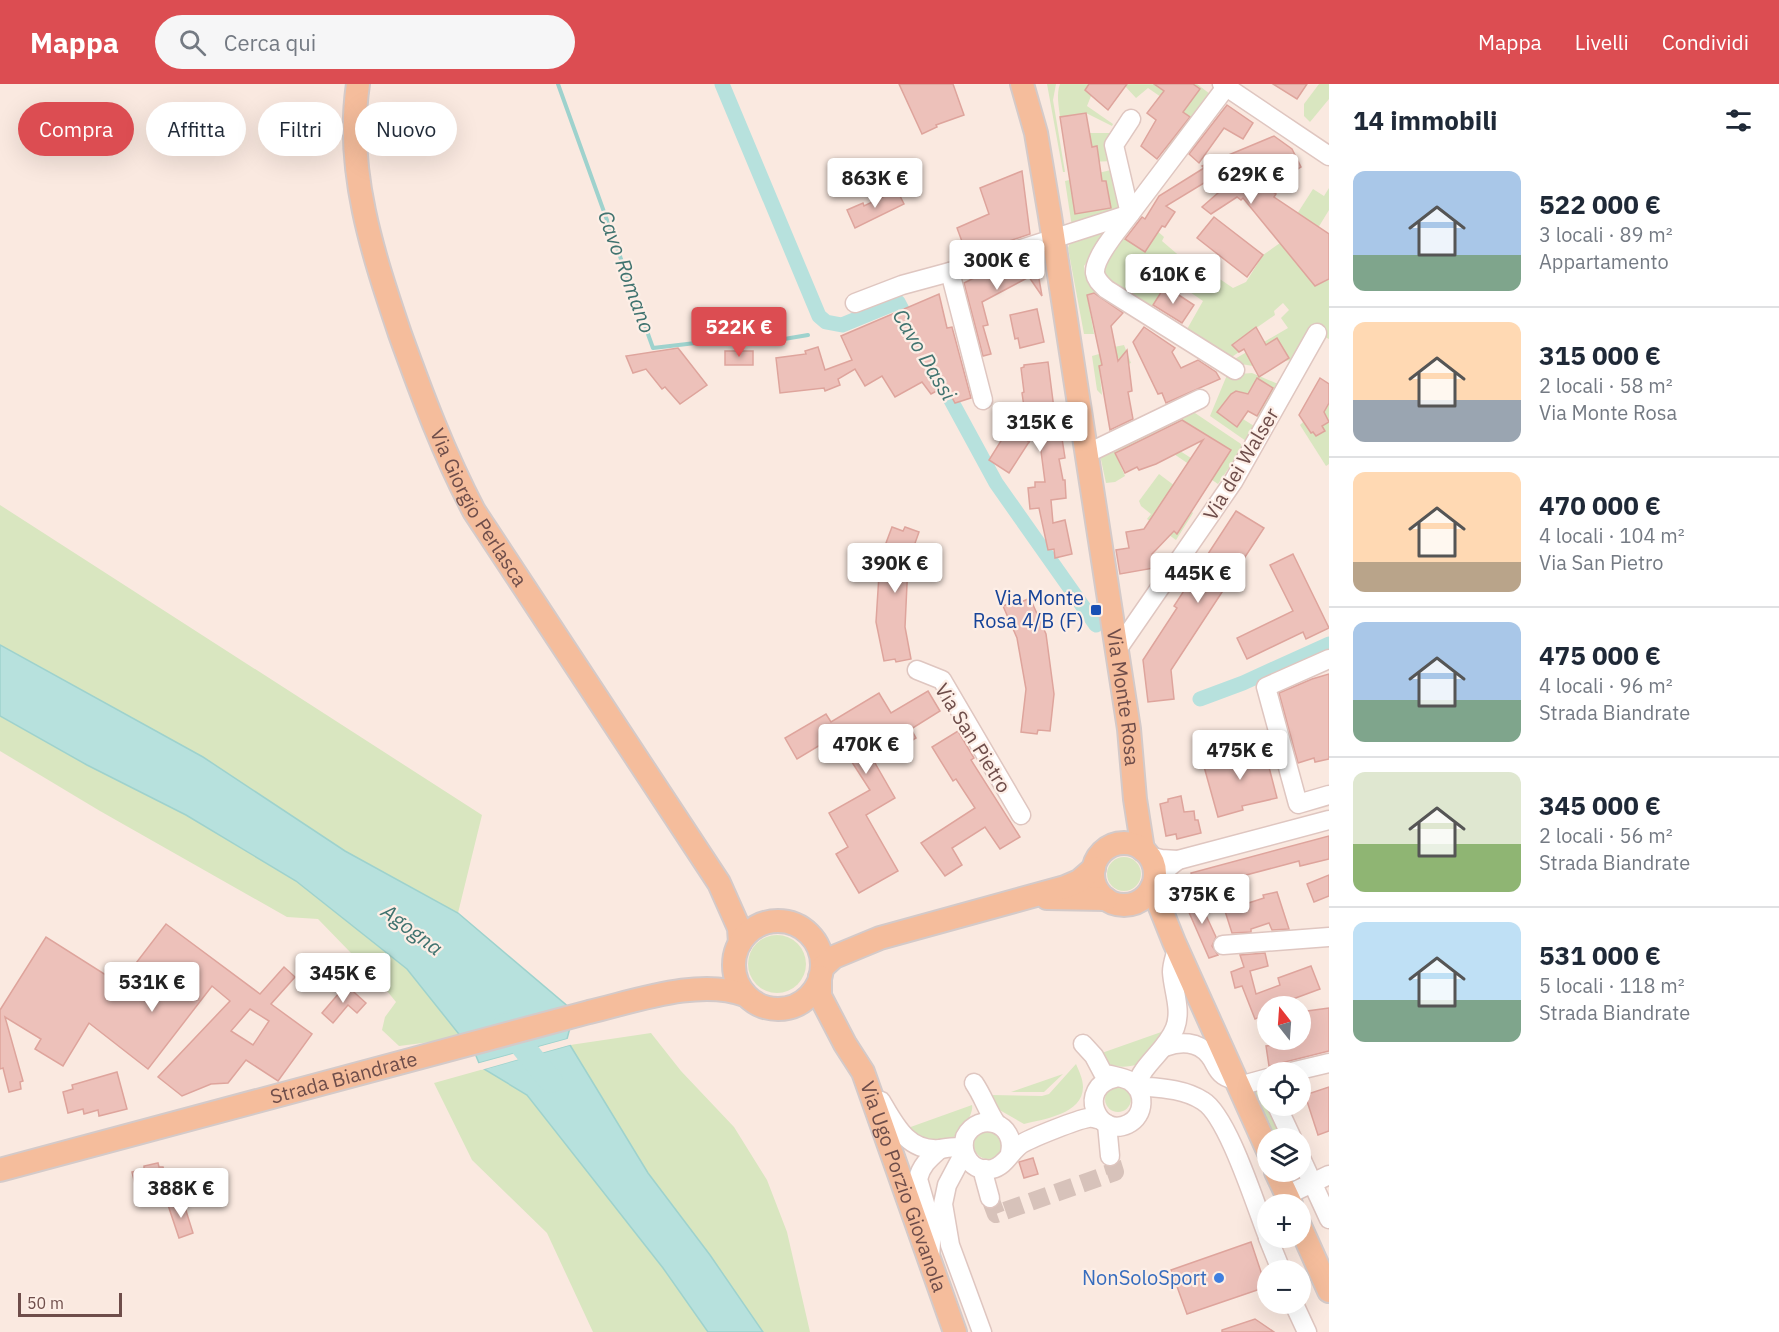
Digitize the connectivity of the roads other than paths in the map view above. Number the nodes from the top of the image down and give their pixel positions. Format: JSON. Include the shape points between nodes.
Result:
{"nodes":[{"id":1,"x":358,"y":84,"type":"edge"},
{"id":2,"x":1022,"y":84,"type":"edge"},
{"id":3,"x":1036,"y":84,"type":"edge"},
{"id":4,"x":1224,"y":85,"type":"edge"},
{"id":5,"x":1131,"y":119,"type":"dead end"},
{"id":6,"x":1036,"y":133,"type":"junction"},
{"id":7,"x":1329,"y":156,"type":"edge"},
{"id":8,"x":1130,"y":214,"type":"junction"},
{"id":9,"x":1053,"y":238,"type":"junction"},
{"id":10,"x":950,"y":272,"type":"junction"},
{"id":11,"x":855,"y":303,"type":"dead end"},
{"id":12,"x":1317,"y":333,"type":"dead end"},
{"id":13,"x":1235,"y":370,"type":"dead end"},
{"id":14,"x":1200,"y":399,"type":"dead end"},
{"id":15,"x":982,"y":400,"type":"dead end"},
{"id":16,"x":1086,"y":454,"type":"junction"},
{"id":17,"x":1117,"y":650,"type":"junction"},
{"id":18,"x":1329,"y":659,"type":"edge"},
{"id":19,"x":917,"y":670,"type":"dead end"},
{"id":20,"x":1329,"y":795,"type":"edge"},
{"id":21,"x":1135,"y":799,"type":"junction"},
{"id":22,"x":1021,"y":815,"type":"dead end"},
{"id":23,"x":1329,"y":820,"type":"edge"},
{"id":24,"x":1113,"y":846,"type":"junction"},
{"id":25,"x":1146,"y":853,"type":"junction"},
{"id":26,"x":1178,"y":860,"type":"junction"},
{"id":27,"x":1094,"y":868,"type":"junction"},
{"id":28,"x":1153,"y":883,"type":"junction"},
{"id":29,"x":719,"y":884,"type":"junction"},
{"id":30,"x":1030,"y":898,"type":"junction"},
{"id":31,"x":1115,"y":902,"type":"junction"},
{"id":32,"x":773,"y":922,"type":"junction"},
{"id":33,"x":810,"y":935,"type":"junction"},
{"id":34,"x":1329,"y":937,"type":"edge"},
{"id":35,"x":880,"y":938,"type":"junction"},
{"id":36,"x":1223,"y":945,"type":"dead end"},
{"id":37,"x":1175,"y":946,"type":"junction"},
{"id":38,"x":737,"y":951,"type":"junction"},
{"id":39,"x":821,"y":973,"type":"junction"},
{"id":40,"x":689,"y":990,"type":"junction"},
{"id":41,"x":745,"y":995,"type":"junction"},
{"id":42,"x":785,"y":1009,"type":"junction"},
{"id":43,"x":844,"y":1044,"type":"junction"},
{"id":44,"x":1165,"y":1047,"type":"junction"},
{"id":45,"x":1329,"y":1063,"type":"edge"},
{"id":46,"x":1311,"y":1067,"type":"edge"},
{"id":47,"x":863,"y":1072,"type":"junction"},
{"id":48,"x":1128,"y":1079,"type":"junction"},
{"id":49,"x":1257,"y":1082,"type":"edge"},
{"id":50,"x":1237,"y":1084,"type":"junction"},
{"id":51,"x":1094,"y":1096,"type":"junction"},
{"id":52,"x":1104,"y":1122,"type":"junction"},
{"id":53,"x":976,"y":1125,"type":"junction"},
{"id":54,"x":1001,"y":1127,"type":"junction"},
{"id":55,"x":1257,"y":1128,"type":"edge"},
{"id":56,"x":940,"y":1149,"type":"junction"},
{"id":57,"x":964,"y":1150,"type":"junction"},
{"id":58,"x":1010,"y":1153,"type":"junction"},
{"id":59,"x":1110,"y":1156,"type":"tunnel mouth"},
{"id":60,"x":985,"y":1169,"type":"junction"},
{"id":61,"x":0,"y":1170,"type":"edge"},
{"id":62,"x":1321,"y":1179,"type":"edge"},
{"id":63,"x":1298,"y":1194,"type":"edge"},
{"id":64,"x":990,"y":1198,"type":"dead end"},
{"id":65,"x":1257,"y":1209,"type":"edge"},
{"id":66,"x":1329,"y":1219,"type":"edge"},
{"id":67,"x":1310,"y":1248,"type":"edge"},
{"id":68,"x":930,"y":1260,"type":"junction"},
{"id":69,"x":1329,"y":1291,"type":"edge"},
{"id":70,"x":1298,"y":1314,"type":"edge"},
{"id":71,"x":955,"y":1332,"type":"edge"},
{"id":72,"x":982,"y":1332,"type":"edge"},
{"id":73,"x":1306,"y":1332,"type":"edge"}],
"edges":[{"from":1,"to":29,"type":"main road","name":"Via Giorgio Perlasca","via":[[356,148],[364,216],[415,376],[451,467],[474,511]]},
{"from":2,"to":6,"type":"main road","name":"Via Monte Rosa"},
{"from":3,"to":6,"type":"main road","name":"Via Monte Rosa"},
{"from":4,"to":7,"type":"street"},
{"from":4,"to":8,"type":"street"},
{"from":5,"to":8,"type":"street","via":[[1114,145]]},
{"from":6,"to":9,"type":"main road","name":"Via Monte Rosa"},
{"from":8,"to":9,"type":"street"},
{"from":8,"to":13,"type":"street","via":[[1099,257],[1095,272],[1098,281]]},
{"from":9,"to":10,"type":"street"},
{"from":9,"to":16,"type":"main road","name":"Via Monte Rosa"},
{"from":10,"to":11,"type":"street"},
{"from":10,"to":15,"type":"street"},
{"from":12,"to":17,"type":"street","name":"Via dei Walser","via":[[1233,482]]},
{"from":14,"to":16,"type":"street"},
{"from":16,"to":17,"type":"main road","name":"Via Monte Rosa"},
{"from":17,"to":21,"type":"main road","name":"Via Monte Rosa"},
{"from":18,"to":20,"type":"street","via":[[1266,687],[1298,804]]},
{"from":19,"to":22,"type":"street","name":"Via San Pietro","via":[[942,680]]},
{"from":21,"to":24,"type":"main road","name":"Via Monte Rosa"},
{"from":21,"to":25,"type":"main road","name":"Via Monte Rosa"},
{"from":23,"to":26,"type":"street"},
{"from":24,"to":25,"type":"main road","via":[[1129,844]]},
{"from":24,"to":27,"type":"main road","via":[[1101,854]]},
{"from":25,"to":26,"type":"street"},
{"from":25,"to":28,"type":"main road","via":[[1155,871]]},
{"from":26,"to":28,"type":"street"},
{"from":27,"to":30,"type":"main road","via":[[1079,881]]},
{"from":27,"to":31,"type":"main road","via":[[1095,885]]},
{"from":28,"to":31,"type":"main road","via":[[1140,900]]},
{"from":28,"to":37,"type":"main road"},
{"from":29,"to":32,"type":"main road","name":"Via Giorgio Perlasca","via":[[743,906]]},
{"from":29,"to":38,"type":"main road","name":"Via Giorgio Perlasca","via":[[739,928]]},
{"from":30,"to":31,"type":"main road"},
{"from":30,"to":35,"type":"main road"},
{"from":31,"to":37,"type":"main road","via":[[1141,915]]},
{"from":32,"to":33,"type":"main road","via":[[787,922]]},
{"from":32,"to":38,"type":"main road","via":[[754,928]]},
{"from":33,"to":35,"type":"main road","via":[[823,939]]},
{"from":33,"to":39,"type":"main road","via":[[820,956]]},
{"from":34,"to":36,"type":"street"},
{"from":35,"to":39,"type":"main road","via":[[834,957]]},
{"from":37,"to":44,"type":"street","via":[[1172,974],[1178,1010],[1176,1026]]},
{"from":37,"to":50,"type":"main road"},
{"from":38,"to":40,"type":"main road","name":"Strada Biandrate","via":[[717,974]]},
{"from":38,"to":41,"type":"main road","via":[[736,978]]},
{"from":39,"to":42,"type":"main road","via":[[807,998]]},
{"from":39,"to":43,"type":"main road","name":"Via Ugo Porzio Giovanola","via":[[820,996]]},
{"from":40,"to":41,"type":"main road","name":"Strada Biandrate","via":[[729,989]]},
{"from":40,"to":61,"type":"main road","name":"Strada Biandrate","via":[[589,1012]]},
{"from":41,"to":42,"type":"main road","via":[[763,1007]]},
{"from":42,"to":43,"type":"main road","name":"Via Ugo Porzio Giovanola","via":[[818,1020]]},
{"from":43,"to":47,"type":"main road","name":"Via Ugo Porzio Giovanola"},
{"from":44,"to":48,"type":"street"},
{"from":44,"to":50,"type":"street","via":[[1188,1042],[1201,1048],[1210,1055],[1217,1070]]},
{"from":45,"to":46,"type":"street"},
{"from":47,"to":56,"type":"street","via":[[904,1138],[917,1147]]},
{"from":47,"to":68,"type":"main road","name":"Via Ugo Porzio Giovanola"},
{"from":48,"to":51,"type":"street","via":[[1103,1082]]},
{"from":48,"to":51,"type":"street","via":[[1103,1073],[1083,1044]]},
{"from":48,"to":52,"type":"street","via":[[1142,1098],[1139,1113],[1121,1126]]},
{"from":48,"to":65,"type":"street","via":[[1181,1091],[1203,1101],[1215,1113]]},
{"from":49,"to":50,"type":"street"},
{"from":50,"to":55,"type":"main road"},
{"from":51,"to":52,"type":"street","via":[[1094,1108]]},
{"from":51,"to":54,"type":"street","via":[[1085,1111],[1026,1135]]},
{"from":52,"to":58,"type":"street","via":[[1090,1117],[1023,1143]]},
{"from":52,"to":59,"type":"street"},
{"from":53,"to":54,"type":"street","via":[[982,1122]]},
{"from":53,"to":54,"type":"street","via":[[980,1113],[974,1083]]},
{"from":53,"to":57,"type":"street","via":[[967,1132]]},
{"from":54,"to":58,"type":"street","via":[[1011,1142]]},
{"from":56,"to":57,"type":"street","via":[[950,1146]]},
{"from":56,"to":68,"type":"street","via":[[927,1161],[918,1179],[932,1228]]},
{"from":57,"to":60,"type":"street","via":[[971,1163]]},
{"from":57,"to":72,"type":"street","via":[[947,1185],[943,1204],[950,1245]]},
{"from":58,"to":60,"type":"street","via":[[1000,1165]]},
{"from":60,"to":64,"type":"street"},
{"from":62,"to":63,"type":"street"},
{"from":62,"to":66,"type":"street"},
{"from":67,"to":69,"type":"main road"},
{"from":68,"to":71,"type":"main road","name":"Via Ugo Porzio Giovanola"},
{"from":70,"to":73,"type":"street"}]}
